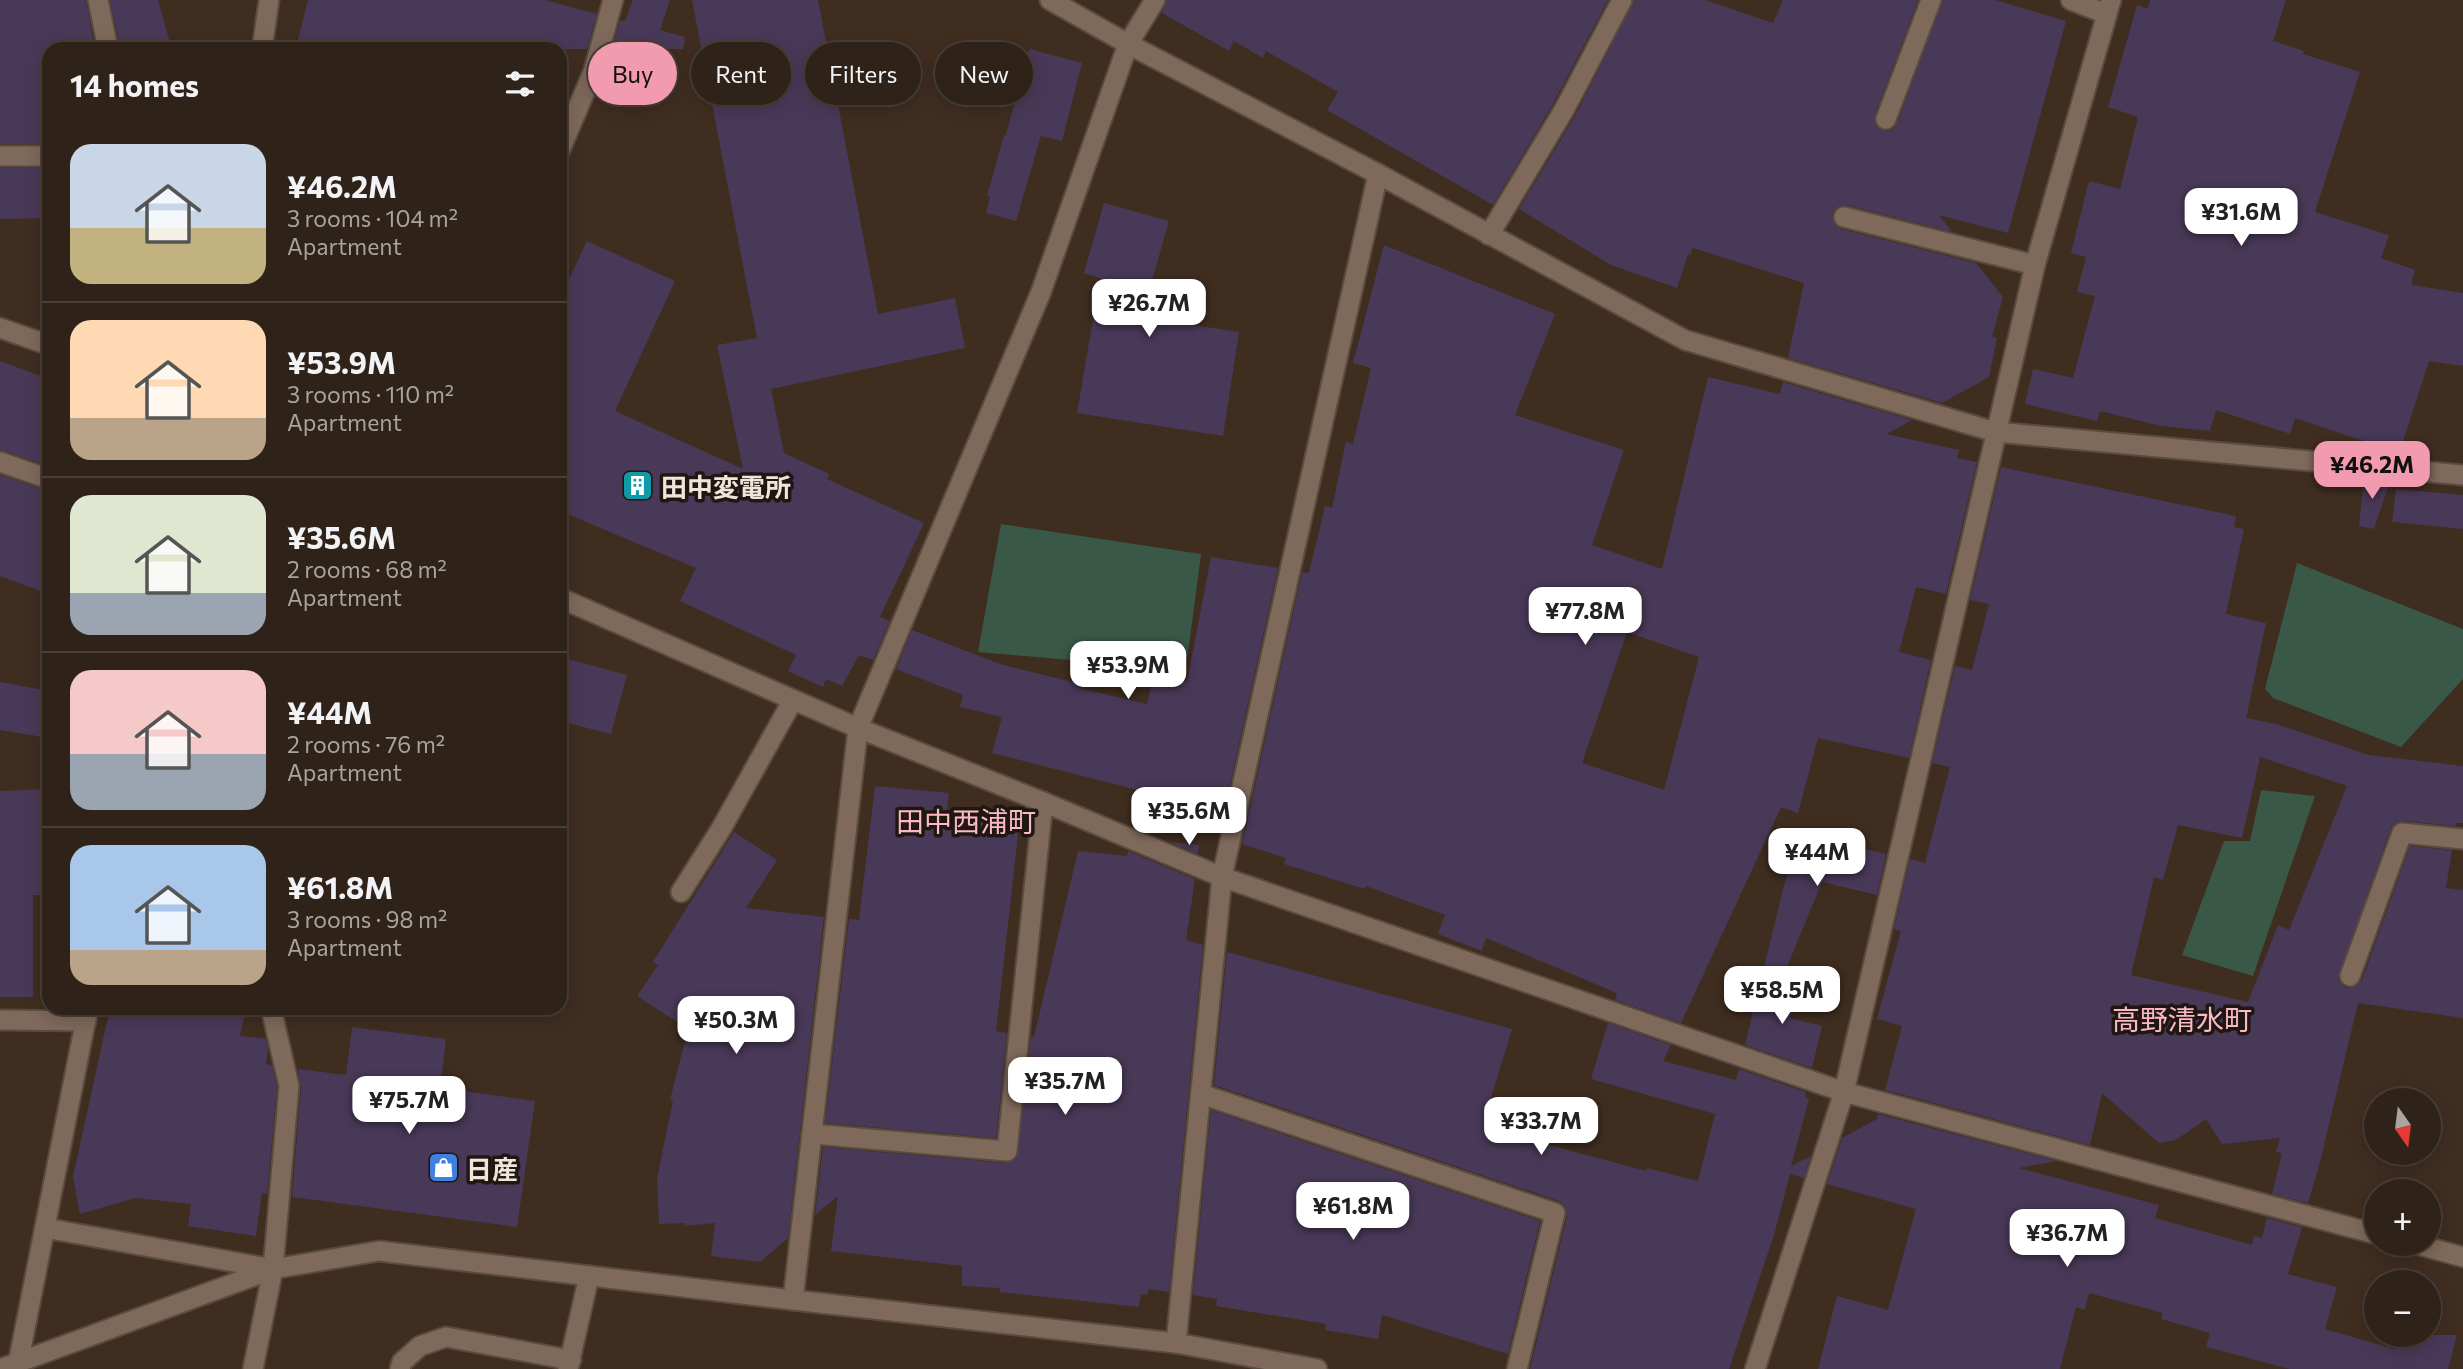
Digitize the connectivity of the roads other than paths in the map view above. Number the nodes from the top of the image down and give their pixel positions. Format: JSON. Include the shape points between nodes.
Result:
{"nodes":[{"id":1,"x":98,"y":0,"type":"edge"},
{"id":2,"x":269,"y":0,"type":"edge"},
{"id":3,"x":613,"y":0,"type":"edge"},
{"id":4,"x":1050,"y":0,"type":"edge"},
{"id":5,"x":1155,"y":0,"type":"edge"},
{"id":6,"x":1622,"y":0,"type":"edge"},
{"id":7,"x":1931,"y":0,"type":"edge"},
{"id":8,"x":2071,"y":0,"type":"edge"},
{"id":9,"x":2108,"y":7,"type":"edge"},
{"id":10,"x":107,"y":42,"type":"edge"},
{"id":11,"x":263,"y":42,"type":"edge"},
{"id":12,"x":1128,"y":44,"type":"junction"},
{"id":13,"x":1886,"y":119,"type":"dead end"},
{"id":14,"x":567,"y":132,"type":"edge"},
{"id":15,"x":0,"y":156,"type":"edge"},
{"id":16,"x":42,"y":156,"type":"edge"},
{"id":17,"x":1378,"y":174,"type":"junction"},
{"id":18,"x":1844,"y":217,"type":"dead end"},
{"id":19,"x":1489,"y":234,"type":"junction"},
{"id":20,"x":2035,"y":265,"type":"junction"},
{"id":21,"x":0,"y":328,"type":"edge"},
{"id":22,"x":42,"y":343,"type":"edge"},
{"id":23,"x":1995,"y":432,"type":"junction"},
{"id":24,"x":0,"y":462,"type":"edge"},
{"id":25,"x":2463,"y":475,"type":"edge"},
{"id":26,"x":42,"y":477,"type":"edge"},
{"id":27,"x":567,"y":601,"type":"edge"},
{"id":28,"x":793,"y":700,"type":"junction"},
{"id":29,"x":858,"y":729,"type":"junction"},
{"id":30,"x":1043,"y":802,"type":"junction"},
{"id":31,"x":2463,"y":839,"type":"edge"},
{"id":32,"x":1222,"y":877,"type":"junction"},
{"id":33,"x":681,"y":892,"type":"dead end"},
{"id":34,"x":2350,"y":976,"type":"dead end"},
{"id":35,"x":87,"y":1015,"type":"edge"},
{"id":36,"x":273,"y":1015,"type":"edge"},
{"id":37,"x":0,"y":1020,"type":"edge"},
{"id":38,"x":1844,"y":1092,"type":"junction"},
{"id":39,"x":1201,"y":1094,"type":"junction"},
{"id":40,"x":812,"y":1134,"type":"junction"},
{"id":41,"x":45,"y":1228,"type":"junction"},
{"id":42,"x":2364,"y":1231,"type":"edge"},
{"id":43,"x":2441,"y":1251,"type":"edge"},
{"id":44,"x":2463,"y":1257,"type":"edge"},
{"id":45,"x":273,"y":1269,"type":"junction"},
{"id":46,"x":590,"y":1276,"type":"junction"},
{"id":47,"x":793,"y":1300,"type":"junction"},
{"id":48,"x":1176,"y":1343,"type":"junction"},
{"id":49,"x":570,"y":1365,"type":"edge"},
{"id":50,"x":12,"y":1367,"type":"edge"},
{"id":51,"x":253,"y":1369,"type":"edge"},
{"id":52,"x":400,"y":1369,"type":"edge"},
{"id":53,"x":1317,"y":1369,"type":"edge"},
{"id":54,"x":1517,"y":1369,"type":"edge"},
{"id":55,"x":1755,"y":1369,"type":"edge"}],
"edges":[{"from":1,"to":10,"type":"street"},
{"from":2,"to":11,"type":"street"},
{"from":3,"to":14,"type":"street","via":[[594,70]]},
{"from":4,"to":12,"type":"street"},
{"from":5,"to":12,"type":"street"},
{"from":6,"to":19,"type":"street","via":[[1564,110]]},
{"from":7,"to":13,"type":"street"},
{"from":8,"to":9,"type":"street"},
{"from":9,"to":20,"type":"street"},
{"from":12,"to":17,"type":"street"},
{"from":12,"to":29,"type":"street","via":[[1041,292]]},
{"from":15,"to":16,"type":"street"},
{"from":17,"to":19,"type":"street"},
{"from":17,"to":32,"type":"street"},
{"from":18,"to":20,"type":"street"},
{"from":19,"to":23,"type":"street","via":[[1685,340]]},
{"from":20,"to":23,"type":"street"},
{"from":21,"to":22,"type":"street"},
{"from":23,"to":25,"type":"street"},
{"from":23,"to":38,"type":"street"},
{"from":24,"to":26,"type":"street"},
{"from":27,"to":28,"type":"street"},
{"from":28,"to":29,"type":"street"},
{"from":28,"to":33,"type":"street"},
{"from":29,"to":30,"type":"street"},
{"from":29,"to":40,"type":"street"},
{"from":30,"to":32,"type":"street"},
{"from":30,"to":40,"type":"street","via":[[1007,1151]]},
{"from":31,"to":34,"type":"street","via":[[2402,833]]},
{"from":32,"to":38,"type":"street"},
{"from":32,"to":39,"type":"street"},
{"from":35,"to":37,"type":"street"},
{"from":35,"to":41,"type":"street"},
{"from":36,"to":45,"type":"street","via":[[289,1086]]},
{"from":38,"to":42,"type":"street"},
{"from":38,"to":55,"type":"street"},
{"from":39,"to":48,"type":"street"},
{"from":39,"to":54,"type":"street","via":[[1555,1213]]},
{"from":40,"to":47,"type":"street"},
{"from":41,"to":45,"type":"street"},
{"from":41,"to":50,"type":"street"},
{"from":43,"to":44,"type":"street"},
{"from":45,"to":46,"type":"street","via":[[379,1251]]},
{"from":45,"to":50,"type":"street"},
{"from":45,"to":51,"type":"street"},
{"from":46,"to":47,"type":"street"},
{"from":46,"to":49,"type":"street"},
{"from":47,"to":48,"type":"street"},
{"from":48,"to":53,"type":"street"},
{"from":49,"to":52,"type":"street","via":[[446,1337],[420,1346],[401,1362]]}]}
